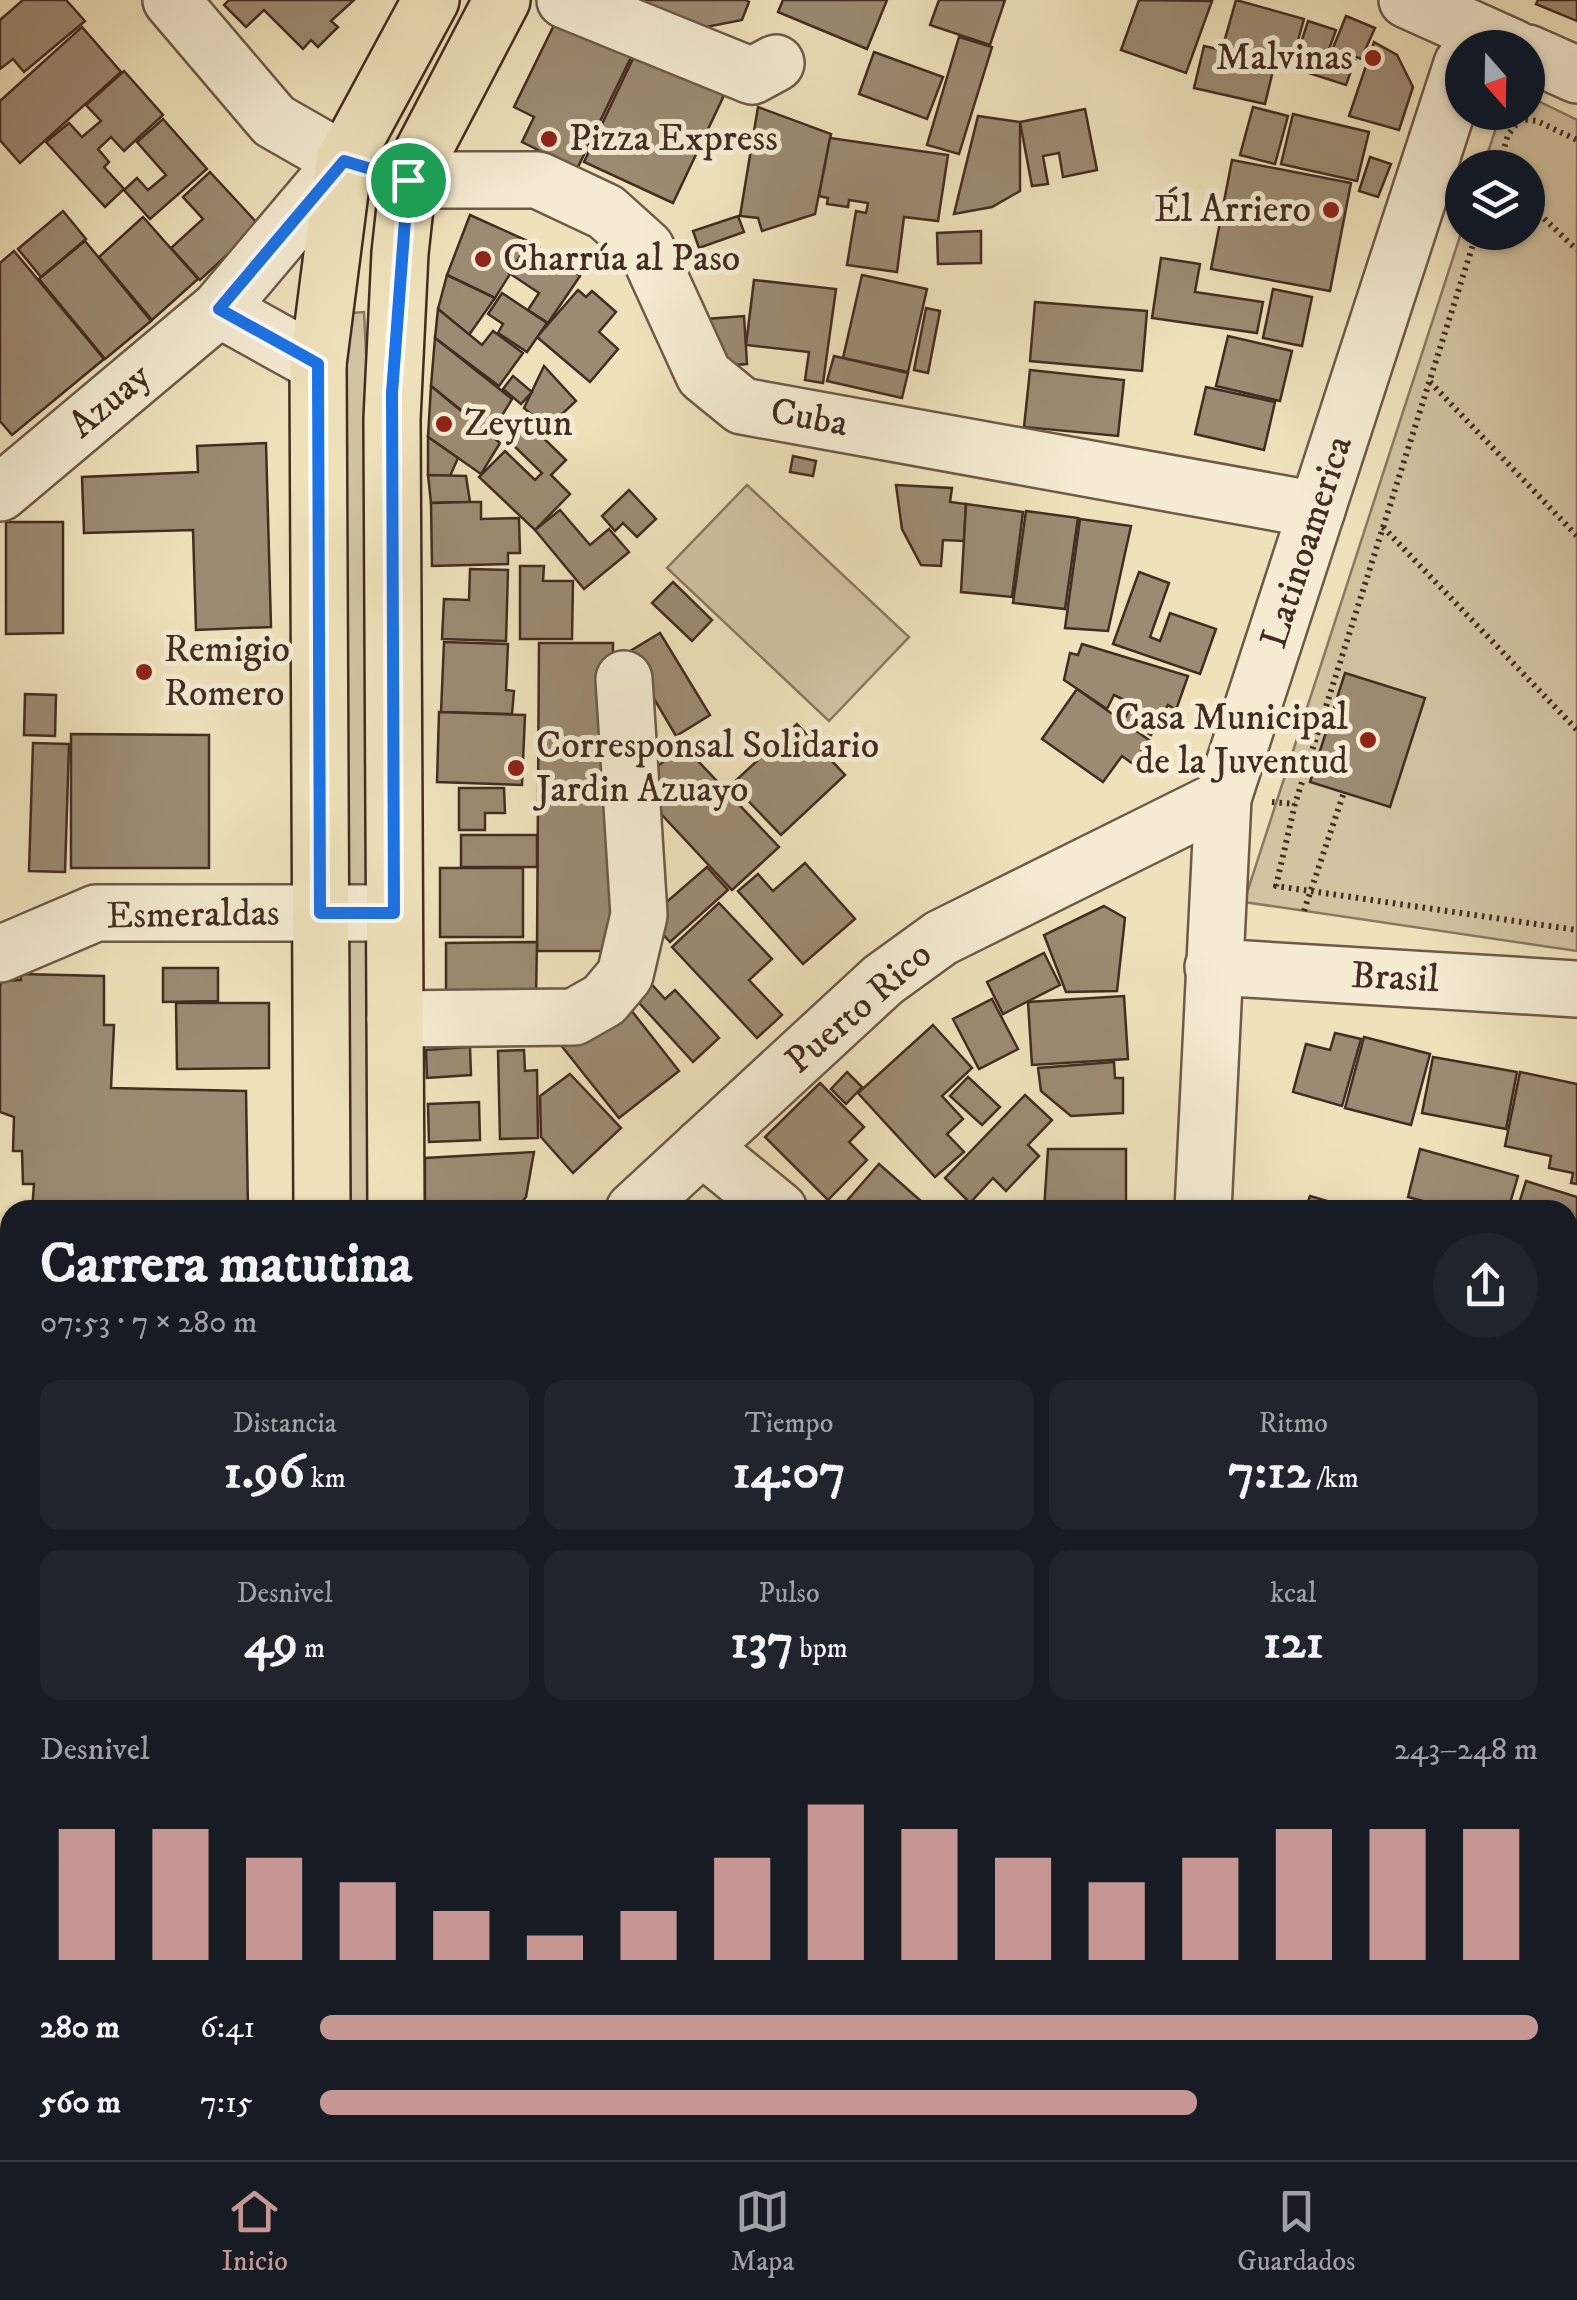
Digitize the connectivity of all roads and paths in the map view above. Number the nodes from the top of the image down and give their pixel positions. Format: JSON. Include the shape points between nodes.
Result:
{"nodes":[{"id":1,"x":171,"y":0,"type":"edge"},
{"id":2,"x":431,"y":0,"type":"edge"},
{"id":3,"x":502,"y":0,"type":"edge"},
{"id":4,"x":565,"y":0,"type":"edge"},
{"id":5,"x":1406,"y":0,"type":"edge"},
{"id":6,"x":1453,"y":30,"type":"edge"},
{"id":7,"x":1545,"y":61,"type":"edge"},
{"id":8,"x":776,"y":63,"type":"dead end"},
{"id":9,"x":1577,"y":75,"type":"edge"},
{"id":10,"x":1451,"y":130,"type":"edge"},
{"id":11,"x":1577,"y":140,"type":"edge"},
{"id":12,"x":1503,"y":150,"type":"edge"},
{"id":13,"x":344,"y":161,"type":"junction"},
{"id":14,"x":408,"y":180,"type":"junction"},
{"id":15,"x":1545,"y":219,"type":"edge"},
{"id":16,"x":1471,"y":250,"type":"edge"},
{"id":17,"x":1577,"y":250,"type":"edge"},
{"id":18,"x":219,"y":309,"type":"junction"},
{"id":19,"x":318,"y":364,"type":"junction"},
{"id":20,"x":1429,"y":381,"type":"junction"},
{"id":21,"x":0,"y":493,"type":"edge"},
{"id":22,"x":1317,"y":510,"type":"junction"},
{"id":23,"x":1384,"y":527,"type":"junction"},
{"id":24,"x":1577,"y":536,"type":"edge"},
{"id":25,"x":624,"y":679,"type":"dead end"},
{"id":26,"x":1577,"y":730,"type":"edge"},
{"id":27,"x":1344,"y":792,"type":"dead end"},
{"id":28,"x":1223,"y":798,"type":"junction"},
{"id":29,"x":1311,"y":891,"type":"junction"},
{"id":30,"x":1304,"y":911,"type":"dead end"},
{"id":31,"x":320,"y":913,"type":"junction"},
{"id":32,"x":394,"y":913,"type":"junction"},
{"id":33,"x":1577,"y":930,"type":"edge"},
{"id":34,"x":0,"y":954,"type":"edge"},
{"id":35,"x":1213,"y":967,"type":"junction"},
{"id":36,"x":1577,"y":989,"type":"edge"},
{"id":37,"x":394,"y":1020,"type":"junction"},
{"id":38,"x":702,"y":1147,"type":"junction"},
{"id":39,"x":322,"y":1200,"type":"edge"},
{"id":40,"x":396,"y":1200,"type":"edge"},
{"id":41,"x":645,"y":1200,"type":"edge"},
{"id":42,"x":766,"y":1200,"type":"edge"},
{"id":43,"x":1204,"y":1200,"type":"edge"}],
"edges":[{"from":1,"to":13,"type":"street","via":[[274,121]]},
{"from":2,"to":13,"type":"main road"},
{"from":3,"to":14,"type":"main road"},
{"from":4,"to":8,"type":"street","via":[[752,76]]},
{"from":5,"to":6,"type":"street"},
{"from":7,"to":9,"type":"street"},
{"from":10,"to":22,"type":"street","name":"Latinoamerica"},
{"from":11,"to":12,"type":"path","via":[[1520,119]]},
{"from":13,"to":14,"type":"main road"},
{"from":13,"to":18,"type":"street","name":"Azuay"},
{"from":13,"to":19,"type":"main road"},
{"from":14,"to":22,"type":"street","name":"Cuba","via":[[538,180],[606,212],[646,248],[704,375],[742,406]]},
{"from":14,"to":32,"type":"main road","via":[[392,393]]},
{"from":15,"to":17,"type":"path"},
{"from":16,"to":20,"type":"path"},
{"from":18,"to":19,"type":"street"},
{"from":18,"to":21,"type":"street","name":"Azuay"},
{"from":19,"to":31,"type":"main road"},
{"from":20,"to":23,"type":"path"},
{"from":20,"to":24,"type":"path"},
{"from":22,"to":28,"type":"street","name":"Latinoamerica"},
{"from":23,"to":26,"type":"path"},
{"from":23,"to":29,"type":"path","via":[[1276,886]]},
{"from":25,"to":37,"type":"street","via":[[638,915],[625,975],[604,1000],[574,1017]]},
{"from":27,"to":29,"type":"path"},
{"from":28,"to":35,"type":"street","name":"Latinoamerica"},
{"from":28,"to":38,"type":"street","name":"Puerto Rico","via":[[940,938],[883,980]]},
{"from":29,"to":30,"type":"path"},
{"from":29,"to":33,"type":"path"},
{"from":31,"to":32,"type":"street","name":"Esmeraldas"},
{"from":31,"to":34,"type":"street","name":"Esmeraldas","via":[[96,913]]},
{"from":31,"to":39,"type":"main road"},
{"from":32,"to":37,"type":"main road"},
{"from":35,"to":36,"type":"street","name":"Brasil"},
{"from":35,"to":43,"type":"street","name":"Latinoamerica"},
{"from":37,"to":40,"type":"main road"},
{"from":38,"to":41,"type":"street","name":"Puerto Rico"},
{"from":38,"to":42,"type":"street"}]}
